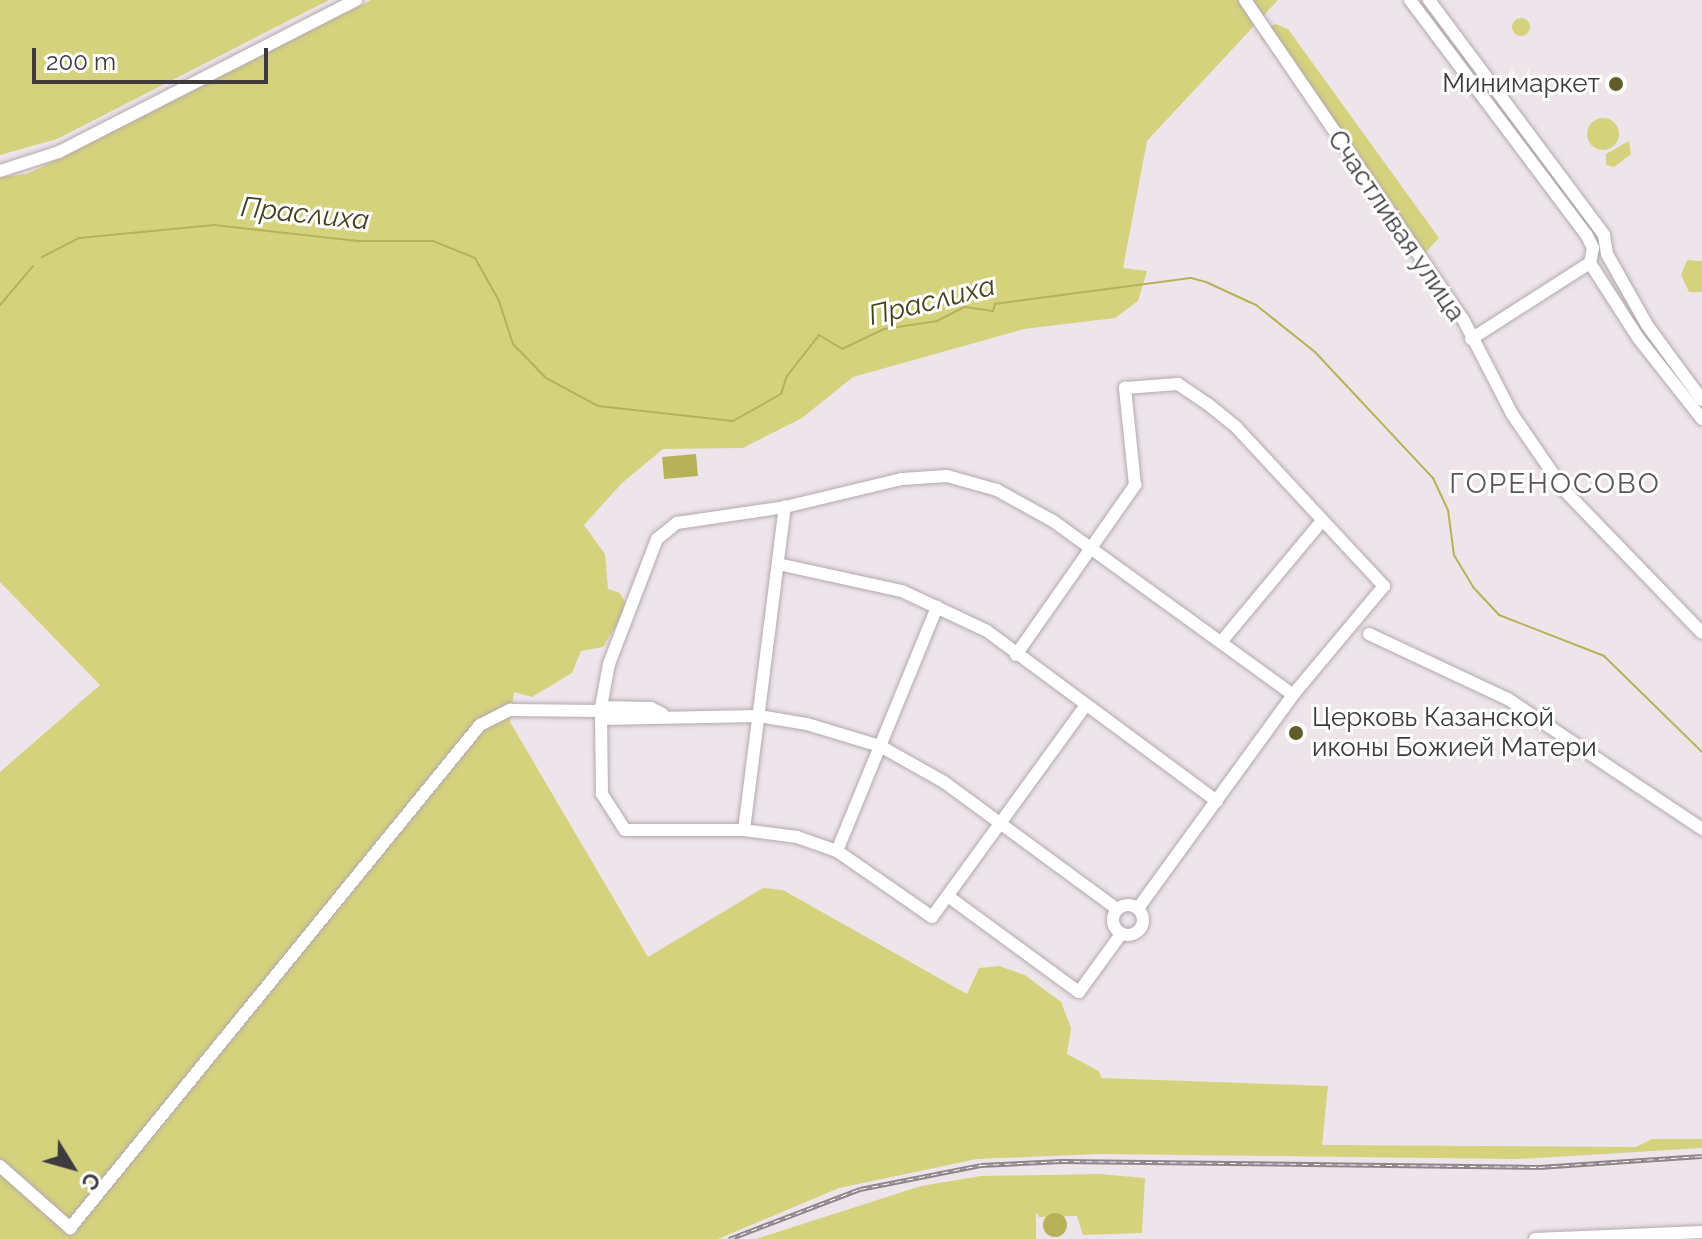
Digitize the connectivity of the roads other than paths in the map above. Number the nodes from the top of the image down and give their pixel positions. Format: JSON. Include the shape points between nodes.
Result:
{"nodes":[{"id":1,"x":356,"y":0,"type":"edge"},
{"id":2,"x":1245,"y":0,"type":"edge"},
{"id":3,"x":1410,"y":0,"type":"edge"},
{"id":4,"x":1429,"y":0,"type":"edge"},
{"id":5,"x":0,"y":171,"type":"edge"},
{"id":6,"x":1590,"y":263,"type":"junction"},
{"id":7,"x":1471,"y":339,"type":"junction"},
{"id":8,"x":1702,"y":400,"type":"edge"},
{"id":9,"x":1702,"y":419,"type":"edge"},
{"id":10,"x":785,"y":507,"type":"junction"},
{"id":11,"x":1321,"y":522,"type":"junction"},
{"id":12,"x":1091,"y":550,"type":"junction"},
{"id":13,"x":778,"y":564,"type":"junction"},
{"id":14,"x":937,"y":607,"type":"junction"},
{"id":15,"x":1702,"y":633,"type":"edge"},
{"id":16,"x":1369,"y":634,"type":"dead end"},
{"id":17,"x":1221,"y":642,"type":"junction"},
{"id":18,"x":1016,"y":655,"type":"junction"},
{"id":19,"x":1293,"y":695,"type":"junction"},
{"id":20,"x":1086,"y":705,"type":"junction"},
{"id":21,"x":601,"y":712,"type":"junction"},
{"id":22,"x":759,"y":716,"type":"junction"},
{"id":23,"x":880,"y":746,"type":"junction"},
{"id":24,"x":1217,"y":801,"type":"junction"},
{"id":25,"x":1001,"y":824,"type":"junction"},
{"id":26,"x":1702,"y":829,"type":"edge"},
{"id":27,"x":744,"y":830,"type":"junction"},
{"id":28,"x":837,"y":851,"type":"junction"},
{"id":29,"x":949,"y":897,"type":"junction"},
{"id":30,"x":1138,"y":908,"type":"junction"},
{"id":31,"x":1117,"y":909,"type":"junction"},
{"id":32,"x":1121,"y":934,"type":"junction"},
{"id":33,"x":0,"y":1166,"type":"edge"},
{"id":34,"x":1702,"y":1232,"type":"edge"},
{"id":35,"x":1535,"y":1239,"type":"edge"}],
"edges":[{"from":1,"to":5,"type":"street","via":[[59,152]]},
{"from":2,"to":7,"type":"street","name":"Счастливая улица","via":[[1463,319]]},
{"from":3,"to":6,"type":"street","via":[[1586,234],[1593,248]]},
{"from":4,"to":8,"type":"street","via":[[1604,235],[1607,254],[1647,325]]},
{"from":6,"to":7,"type":"street"},
{"from":6,"to":9,"type":"street","via":[[1639,339]]},
{"from":7,"to":15,"type":"street","name":"Счастливая улица","via":[[1565,491]]},
{"from":10,"to":12,"type":"street","via":[[902,479],[947,476],[997,490]]},
{"from":10,"to":13,"type":"street"},
{"from":10,"to":21,"type":"street","via":[[677,523],[657,539],[609,664]]},
{"from":11,"to":12,"type":"street","via":[[1237,428],[1209,405],[1178,384],[1140,386],[1125,388],[1135,485]]},
{"from":11,"to":17,"type":"street"},
{"from":11,"to":19,"type":"street","via":[[1384,586]]},
{"from":12,"to":17,"type":"street"},
{"from":12,"to":18,"type":"street"},
{"from":13,"to":14,"type":"street","via":[[864,580]]},
{"from":13,"to":22,"type":"street"},
{"from":14,"to":18,"type":"street","via":[[987,631]]},
{"from":14,"to":23,"type":"street"},
{"from":16,"to":26,"type":"street","via":[[1508,699]]},
{"from":17,"to":19,"type":"street"},
{"from":18,"to":20,"type":"street"},
{"from":19,"to":24,"type":"street"},
{"from":20,"to":24,"type":"street"},
{"from":20,"to":25,"type":"street"},
{"from":21,"to":22,"type":"street","via":[[651,708],[663,714]]},
{"from":21,"to":27,"type":"street","via":[[602,794],[625,830]]},
{"from":21,"to":33,"type":"street","via":[[510,710],[472,733],[70,1228]]},
{"from":22,"to":23,"type":"street"},
{"from":22,"to":27,"type":"street"},
{"from":23,"to":25,"type":"street","via":[[944,782]]},
{"from":23,"to":28,"type":"street"},
{"from":24,"to":30,"type":"street"},
{"from":25,"to":29,"type":"street"},
{"from":25,"to":31,"type":"street"},
{"from":27,"to":28,"type":"street","via":[[797,837]]},
{"from":28,"to":29,"type":"street","via":[[932,917]]},
{"from":29,"to":32,"type":"street","via":[[1079,992]]},
{"from":30,"to":31,"type":"street"},
{"from":30,"to":32,"type":"street","via":[[1143,916],[1138,932]]},
{"from":31,"to":32,"type":"street","via":[[1113,918]]},
{"from":34,"to":35,"type":"street"}]}
